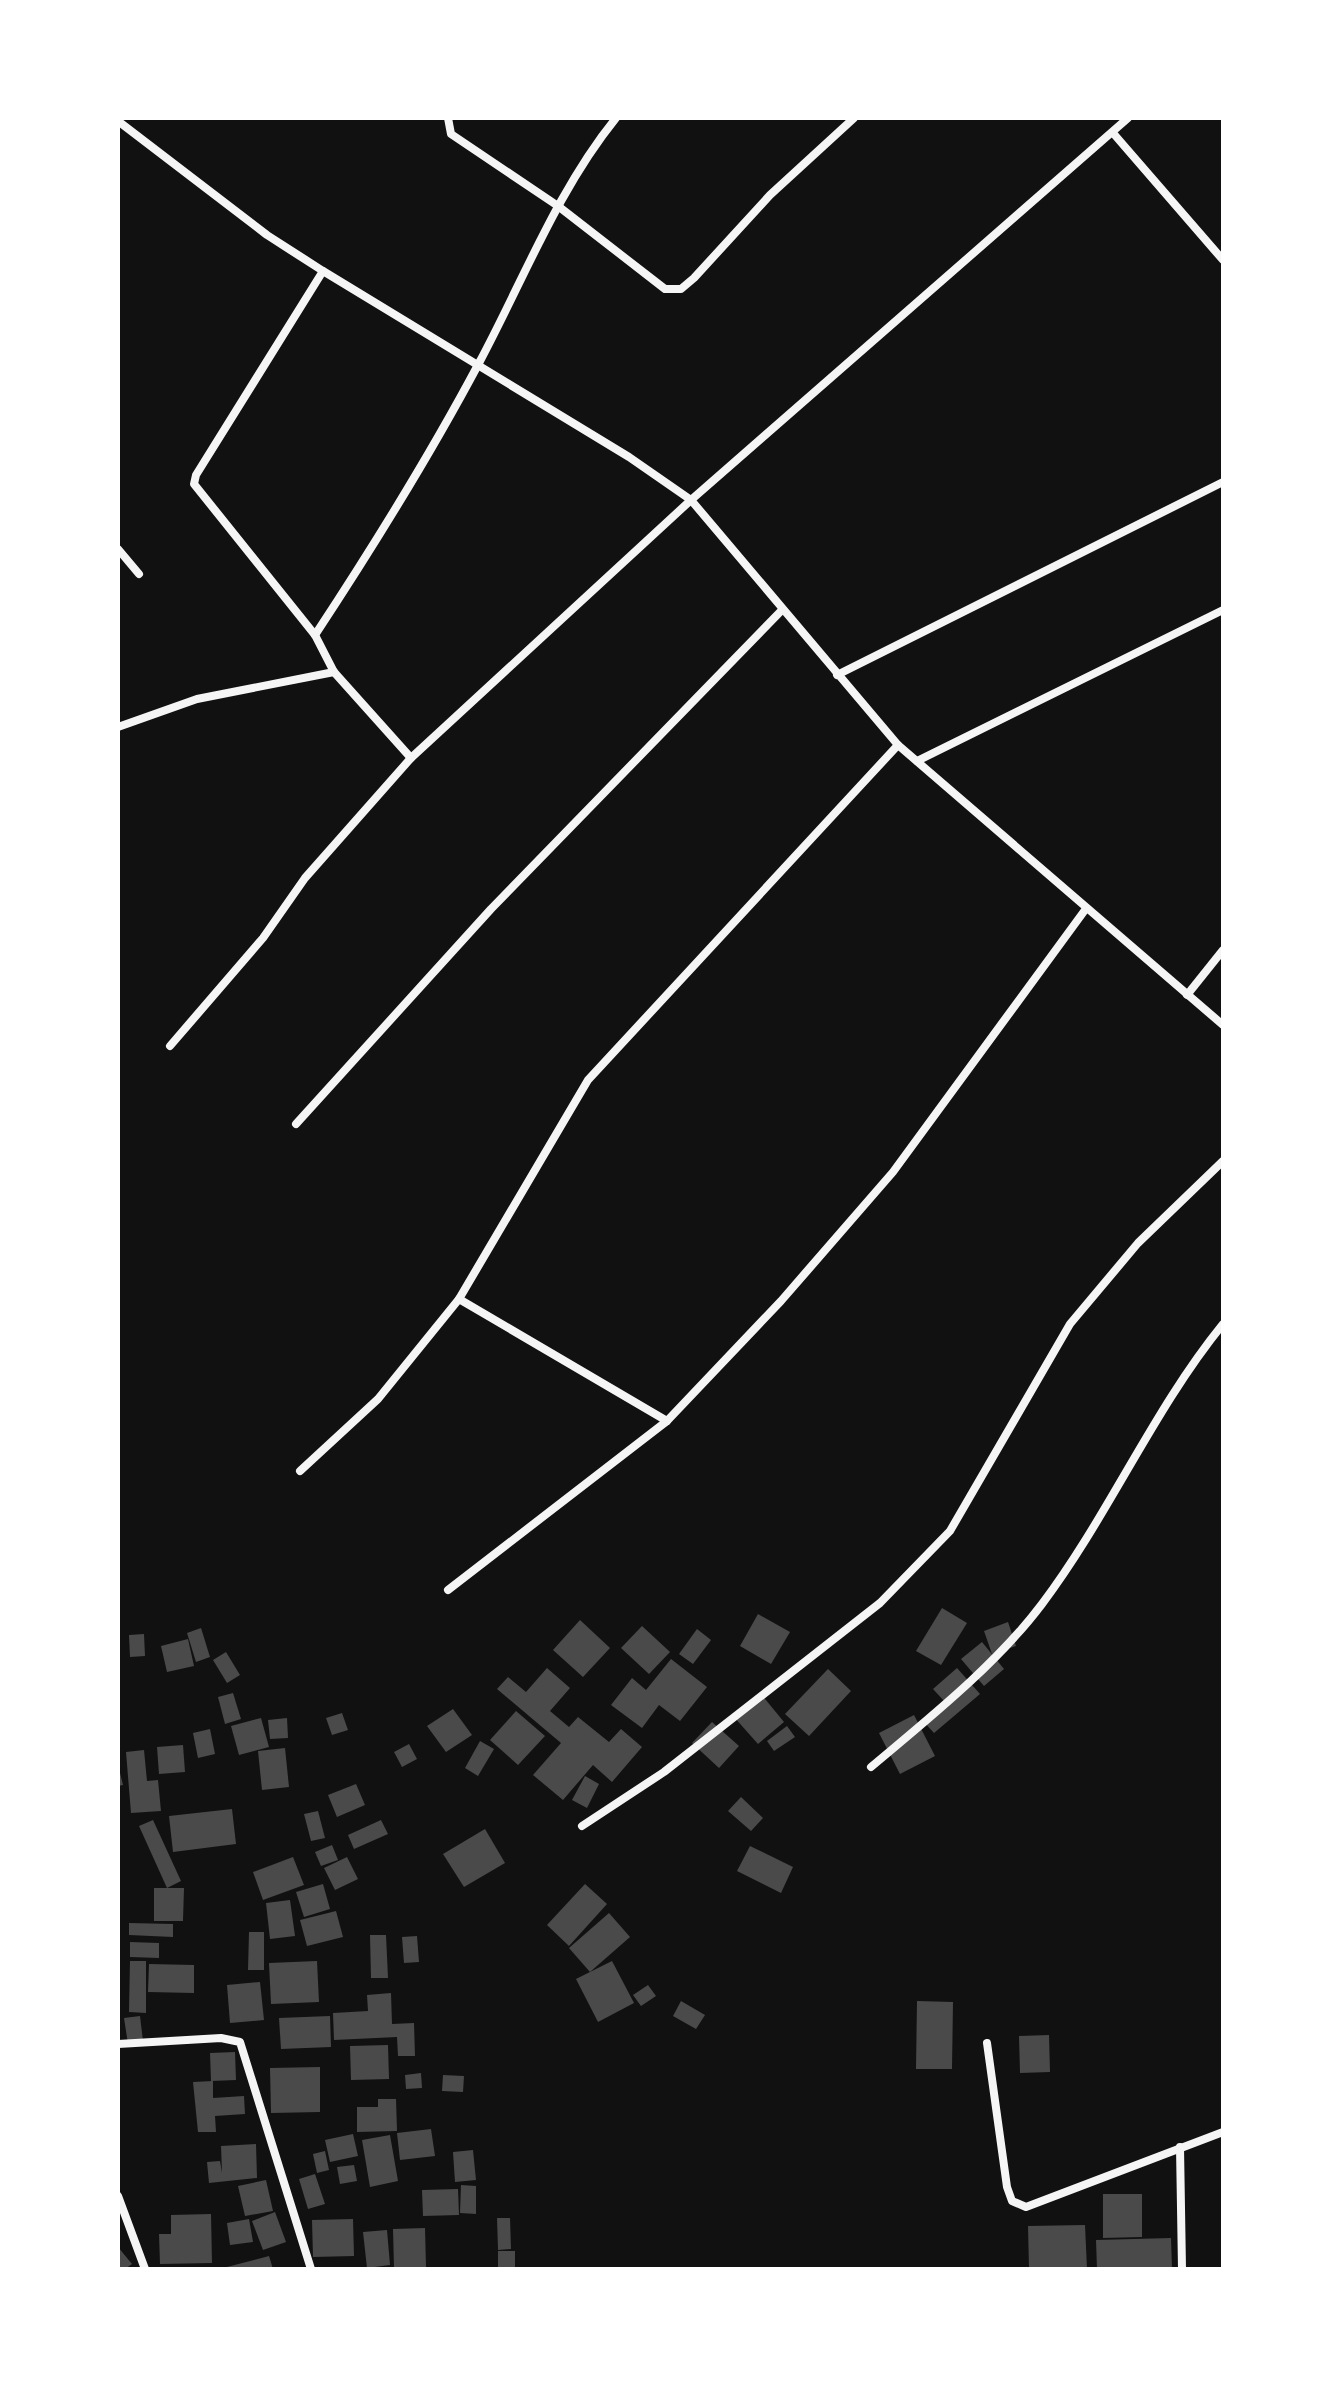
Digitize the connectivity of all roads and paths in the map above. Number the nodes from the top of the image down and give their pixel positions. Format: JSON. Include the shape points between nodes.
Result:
{"nodes":[{"id":1,"x":448,"y":118,"type":"edge"},
{"id":2,"x":616,"y":118,"type":"edge"},
{"id":3,"x":854,"y":118,"type":"edge"},
{"id":4,"x":1128,"y":118,"type":"edge"},
{"id":5,"x":118,"y":121,"type":"edge"},
{"id":6,"x":1113,"y":133,"type":"junction"},
{"id":7,"x":558,"y":206,"type":"junction"},
{"id":8,"x":1223,"y":260,"type":"edge"},
{"id":9,"x":323,"y":271,"type":"junction"},
{"id":10,"x":479,"y":364,"type":"junction"},
{"id":11,"x":1223,"y":482,"type":"edge"},
{"id":12,"x":691,"y":500,"type":"junction"},
{"id":13,"x":118,"y":549,"type":"edge"},
{"id":14,"x":139,"y":574,"type":"dead end"},
{"id":15,"x":1223,"y":610,"type":"edge"},
{"id":16,"x":781,"y":611,"type":"junction"},
{"id":17,"x":315,"y":635,"type":"junction"},
{"id":18,"x":334,"y":672,"type":"junction"},
{"id":19,"x":837,"y":675,"type":"junction"},
{"id":20,"x":118,"y":727,"type":"edge"},
{"id":21,"x":898,"y":745,"type":"junction"},
{"id":22,"x":411,"y":758,"type":"junction"},
{"id":23,"x":917,"y":761,"type":"junction"},
{"id":24,"x":1085,"y":910,"type":"junction"},
{"id":25,"x":1223,"y":950,"type":"edge"},
{"id":26,"x":1187,"y":995,"type":"junction"},
{"id":27,"x":1223,"y":1025,"type":"edge"},
{"id":28,"x":170,"y":1046,"type":"dead end"},
{"id":29,"x":296,"y":1124,"type":"dead end"},
{"id":30,"x":1223,"y":1161,"type":"edge"},
{"id":31,"x":459,"y":1299,"type":"junction"},
{"id":32,"x":1223,"y":1324,"type":"edge"},
{"id":33,"x":667,"y":1421,"type":"junction"},
{"id":34,"x":300,"y":1471,"type":"dead end"},
{"id":35,"x":448,"y":1590,"type":"dead end"},
{"id":36,"x":871,"y":1767,"type":"dead end"},
{"id":37,"x":582,"y":1826,"type":"dead end"},
{"id":38,"x":987,"y":2043,"type":"dead end"},
{"id":39,"x":118,"y":2044,"type":"edge"},
{"id":40,"x":1223,"y":2132,"type":"edge"},
{"id":41,"x":1180,"y":2147,"type":"junction"},
{"id":42,"x":118,"y":2197,"type":"edge"},
{"id":43,"x":145,"y":2269,"type":"edge"},
{"id":44,"x":311,"y":2269,"type":"edge"},
{"id":45,"x":1182,"y":2269,"type":"edge"}],
"edges":[{"from":1,"to":7,"type":"street","via":[[451,134]]},
{"from":2,"to":7,"type":"street"},
{"from":3,"to":7,"type":"street","via":[[770,195],[681,289],[653,282]]},
{"from":4,"to":6,"type":"street"},
{"from":5,"to":9,"type":"street","via":[[267,235]]},
{"from":6,"to":8,"type":"street"},
{"from":6,"to":12,"type":"street"},
{"from":7,"to":10,"type":"street"},
{"from":9,"to":10,"type":"street"},
{"from":9,"to":17,"type":"street","via":[[194,484]]},
{"from":10,"to":12,"type":"street"},
{"from":10,"to":17,"type":"street","via":[[387,527]]},
{"from":11,"to":19,"type":"street"},
{"from":12,"to":16,"type":"street"},
{"from":12,"to":22,"type":"street"},
{"from":13,"to":14,"type":"street"},
{"from":15,"to":23,"type":"street"},
{"from":16,"to":19,"type":"street"},
{"from":16,"to":29,"type":"street","via":[[491,909]]},
{"from":17,"to":18,"type":"street"},
{"from":18,"to":20,"type":"street","via":[[197,699]]},
{"from":18,"to":22,"type":"street"},
{"from":19,"to":21,"type":"street"},
{"from":21,"to":23,"type":"street"},
{"from":21,"to":31,"type":"street","via":[[588,1080]]},
{"from":22,"to":28,"type":"street","via":[[305,878],[263,938]]},
{"from":23,"to":24,"type":"street"},
{"from":24,"to":26,"type":"street"},
{"from":24,"to":33,"type":"street","via":[[893,1172]]},
{"from":25,"to":26,"type":"street"},
{"from":26,"to":27,"type":"street"},
{"from":30,"to":37,"type":"street","via":[[1138,1243],[1070,1324],[950,1531],[890,1593],[664,1772]]},
{"from":31,"to":33,"type":"street"},
{"from":31,"to":34,"type":"street","via":[[378,1399]]},
{"from":32,"to":36,"type":"street","via":[[1184,1372],[1041,1605],[955,1696]]},
{"from":33,"to":35,"type":"street"},
{"from":38,"to":41,"type":"street","via":[[1012,2201],[1026,2207]]},
{"from":39,"to":44,"type":"street","via":[[221,2038],[240,2042]]},
{"from":40,"to":41,"type":"street"},
{"from":41,"to":45,"type":"street"},
{"from":42,"to":43,"type":"street"}]}
